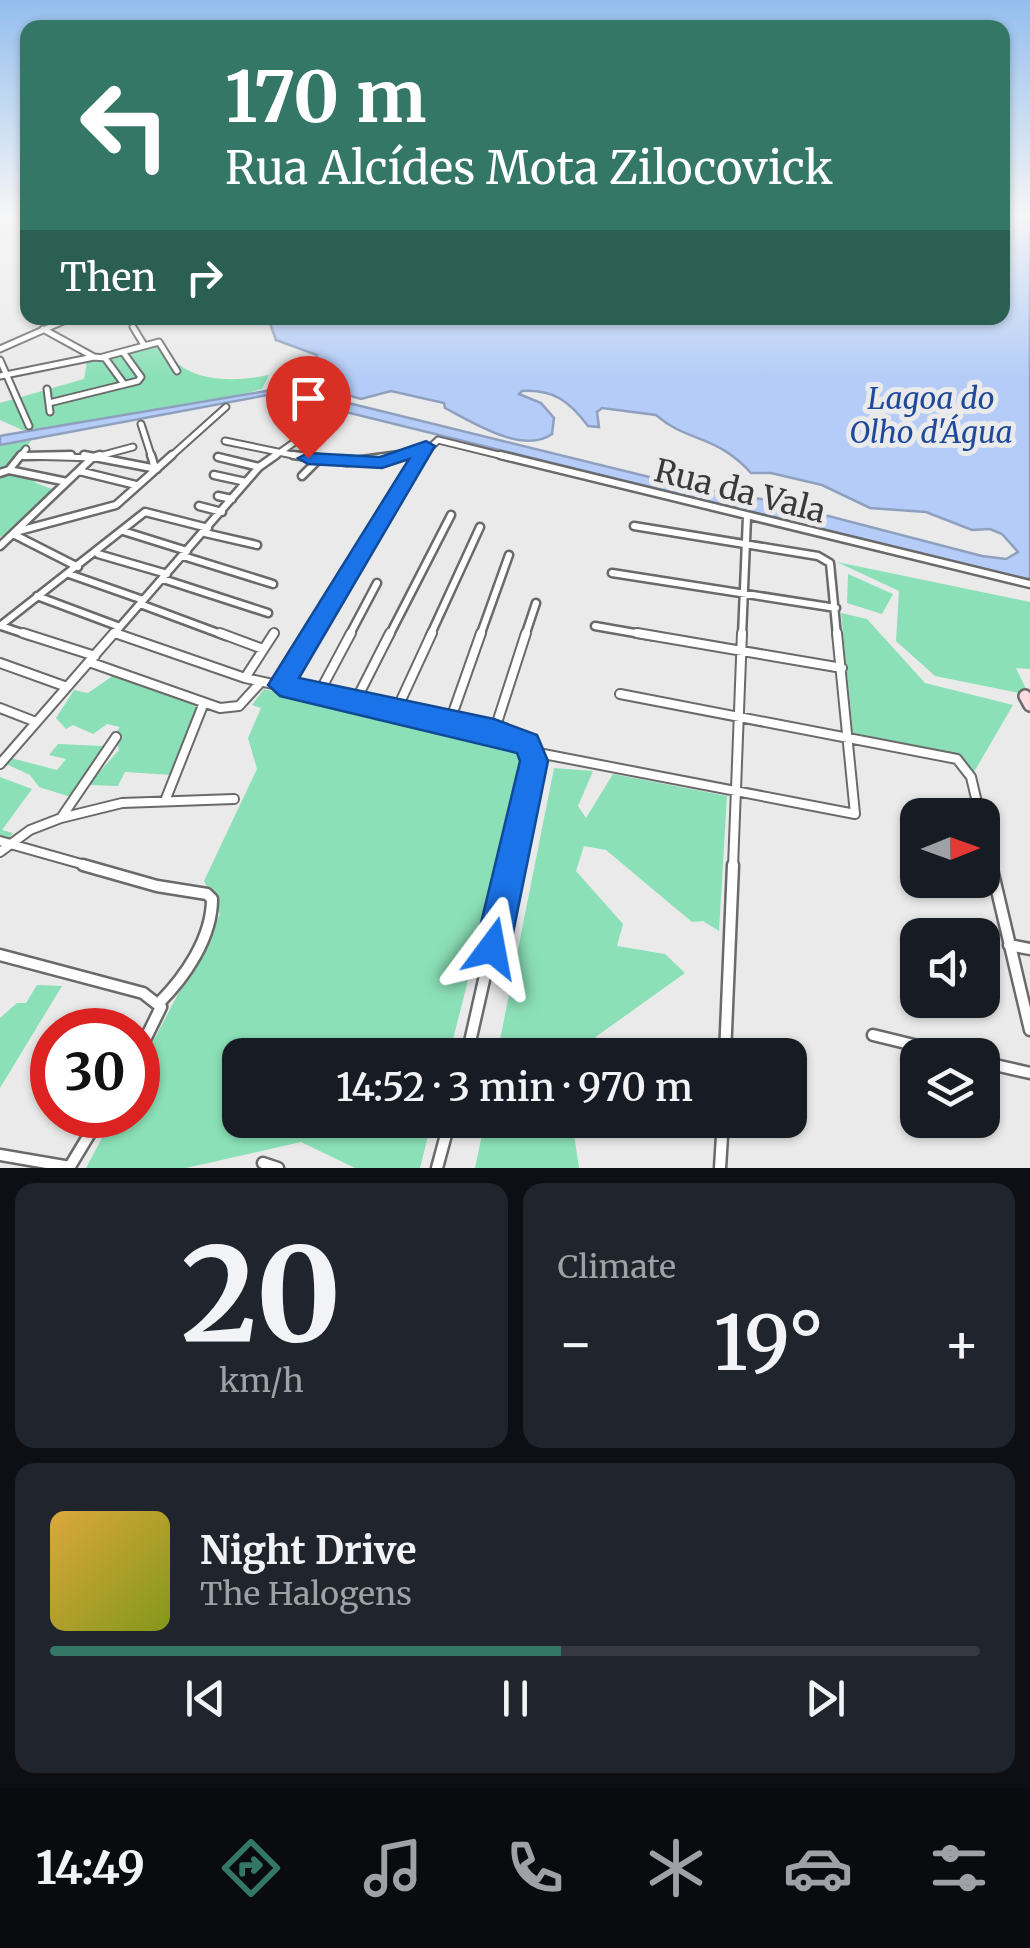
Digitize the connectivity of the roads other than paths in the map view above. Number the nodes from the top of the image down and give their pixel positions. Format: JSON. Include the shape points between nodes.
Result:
{"nodes":[{"id":1,"x":52,"y":325,"type":"edge"},
{"id":2,"x":134,"y":328,"type":"dead end"},
{"id":3,"x":43,"y":329,"type":"junction"},
{"id":4,"x":144,"y":345,"type":"junction"},
{"id":5,"x":0,"y":349,"type":"edge"},
{"id":6,"x":123,"y":352,"type":"junction"},
{"id":7,"x":94,"y":357,"type":"junction"},
{"id":8,"x":102,"y":357,"type":"junction"},
{"id":9,"x":0,"y":360,"type":"edge"},
{"id":10,"x":178,"y":371,"type":"dead end"},
{"id":11,"x":4,"y":375,"type":"edge"},
{"id":12,"x":124,"y":384,"type":"junction"},
{"id":13,"x":47,"y":390,"type":"dead end"},
{"id":14,"x":48,"y":402,"type":"junction"},
{"id":15,"x":226,"y":407,"type":"dead end"},
{"id":16,"x":50,"y":412,"type":"dead end"},
{"id":17,"x":141,"y":424,"type":"dead end"},
{"id":18,"x":29,"y":426,"type":"dead end"},
{"id":19,"x":316,"y":439,"type":"dead end"},
{"id":20,"x":226,"y":441,"type":"dead end"},
{"id":21,"x":426,"y":446,"type":"junction"},
{"id":22,"x":133,"y":447,"type":"dead end"},
{"id":23,"x":287,"y":452,"type":"junction"},
{"id":24,"x":25,"y":453,"type":"joint"},
{"id":25,"x":94,"y":457,"type":"junction"},
{"id":26,"x":218,"y":457,"type":"dead end"},
{"id":27,"x":316,"y":462,"type":"junction"},
{"id":28,"x":260,"y":467,"type":"junction"},
{"id":29,"x":156,"y":468,"type":"junction"},
{"id":30,"x":9,"y":470,"type":"junction"},
{"id":31,"x":78,"y":471,"type":"junction"},
{"id":32,"x":0,"y":474,"type":"edge"},
{"id":33,"x":214,"y":475,"type":"dead end"},
{"id":34,"x":302,"y":476,"type":"dead end"},
{"id":35,"x":68,"y":482,"type":"junction"},
{"id":36,"x":246,"y":482,"type":"junction"},
{"id":37,"x":138,"y":485,"type":"junction"},
{"id":38,"x":218,"y":496,"type":"dead end"},
{"id":39,"x":233,"y":499,"type":"junction"},
{"id":40,"x":199,"y":506,"type":"dead end"},
{"id":41,"x":222,"y":512,"type":"junction"},
{"id":42,"x":451,"y":515,"type":"dead end"},
{"id":43,"x":746,"y":516,"type":"junction"},
{"id":44,"x":634,"y":526,"type":"dead end"},
{"id":45,"x":480,"y":527,"type":"dead end"},
{"id":46,"x":206,"y":530,"type":"junction"},
{"id":47,"x":123,"y":531,"type":"junction"},
{"id":48,"x":17,"y":533,"type":"junction"},
{"id":49,"x":1,"y":544,"type":"edge"},
{"id":50,"x":257,"y":545,"type":"dead end"},
{"id":51,"x":746,"y":546,"type":"junction"},
{"id":52,"x":185,"y":553,"type":"junction"},
{"id":53,"x":97,"y":554,"type":"junction"},
{"id":54,"x":509,"y":555,"type":"dead end"},
{"id":55,"x":78,"y":567,"type":"junction"},
{"id":56,"x":612,"y":573,"type":"dead end"},
{"id":57,"x":67,"y":574,"type":"junction"},
{"id":58,"x":165,"y":576,"type":"junction"},
{"id":59,"x":273,"y":584,"type":"dead end"},
{"id":60,"x":377,"y":584,"type":"dead end"},
{"id":61,"x":1030,"y":584,"type":"edge"},
{"id":62,"x":742,"y":594,"type":"junction"},
{"id":63,"x":37,"y":596,"type":"junction"},
{"id":64,"x":142,"y":602,"type":"junction"},
{"id":65,"x":536,"y":603,"type":"dead end"},
{"id":66,"x":836,"y":608,"type":"junction"},
{"id":67,"x":268,"y":612,"type":"dead end"},
{"id":68,"x":0,"y":626,"type":"edge"},
{"id":69,"x":595,"y":626,"type":"dead end"},
{"id":70,"x":118,"y":630,"type":"junction"},
{"id":71,"x":274,"y":633,"type":"dead end"},
{"id":72,"x":263,"y":650,"type":"junction"},
{"id":73,"x":740,"y":651,"type":"junction"},
{"id":74,"x":92,"y":659,"type":"junction"},
{"id":75,"x":0,"y":663,"type":"edge"},
{"id":76,"x":842,"y":668,"type":"junction"},
{"id":77,"x":245,"y":678,"type":"junction"},
{"id":78,"x":262,"y":681,"type":"junction"},
{"id":79,"x":280,"y":685,"type":"junction"},
{"id":80,"x":67,"y":686,"type":"junction"},
{"id":81,"x":319,"y":693,"type":"junction"},
{"id":82,"x":620,"y":694,"type":"dead end"},
{"id":83,"x":355,"y":702,"type":"junction"},
{"id":84,"x":203,"y":705,"type":"junction"},
{"id":85,"x":0,"y":708,"type":"edge"},
{"id":86,"x":396,"y":711,"type":"junction"},
{"id":87,"x":738,"y":716,"type":"junction"},
{"id":88,"x":36,"y":722,"type":"junction"},
{"id":89,"x":450,"y":722,"type":"junction"},
{"id":90,"x":494,"y":732,"type":"junction"},
{"id":91,"x":846,"y":736,"type":"junction"},
{"id":92,"x":116,"y":737,"type":"dead end"},
{"id":93,"x":533,"y":752,"type":"junction"},
{"id":94,"x":1,"y":761,"type":"edge"},
{"id":95,"x":737,"y":790,"type":"junction"},
{"id":96,"x":976,"y":798,"type":"edge"},
{"id":97,"x":234,"y":799,"type":"dead end"},
{"id":98,"x":165,"y":802,"type":"junction"},
{"id":99,"x":61,"y":818,"type":"junction"},
{"id":100,"x":2,"y":845,"type":"edge"},
{"id":101,"x":999,"y":898,"type":"edge"},
{"id":102,"x":1010,"y":945,"type":"junction"},
{"id":103,"x":1030,"y":949,"type":"edge"},
{"id":104,"x":0,"y":954,"type":"edge"},
{"id":105,"x":160,"y":1005,"type":"junction"},
{"id":106,"x":159,"y":1008,"type":"edge"},
{"id":107,"x":1030,"y":1030,"type":"edge"},
{"id":108,"x":874,"y":1035,"type":"dead end"},
{"id":109,"x":470,"y":1038,"type":"edge"},
{"id":110,"x":726,"y":1038,"type":"edge"},
{"id":111,"x":900,"y":1041,"type":"edge"},
{"id":112,"x":1000,"y":1066,"type":"edge"},
{"id":113,"x":1030,"y":1073,"type":"edge"},
{"id":114,"x":88,"y":1138,"type":"edge"},
{"id":115,"x":445,"y":1138,"type":"edge"},
{"id":116,"x":722,"y":1138,"type":"edge"},
{"id":117,"x":0,"y":1155,"type":"edge"},
{"id":118,"x":263,"y":1163,"type":"dead end"},
{"id":119,"x":70,"y":1168,"type":"edge"},
{"id":120,"x":278,"y":1168,"type":"edge"},
{"id":121,"x":437,"y":1168,"type":"edge"},
{"id":122,"x":720,"y":1168,"type":"edge"}],
"edges":[{"from":1,"to":3,"type":"street"},
{"from":2,"to":4,"type":"street"},
{"from":3,"to":5,"type":"street"},
{"from":3,"to":7,"type":"street"},
{"from":4,"to":6,"type":"street"},
{"from":4,"to":10,"type":"street","via":[[159,342]]},
{"from":6,"to":8,"type":"street"},
{"from":6,"to":12,"type":"street","via":[[142,378]]},
{"from":7,"to":8,"type":"street"},
{"from":7,"to":11,"type":"street"},
{"from":8,"to":12,"type":"street"},
{"from":9,"to":11,"type":"street"},
{"from":11,"to":18,"type":"street"},
{"from":12,"to":14,"type":"street"},
{"from":13,"to":14,"type":"street"},
{"from":14,"to":16,"type":"street"},
{"from":15,"to":29,"type":"street"},
{"from":17,"to":29,"type":"street"},
{"from":19,"to":23,"type":"street","via":[[299,439]]},
{"from":20,"to":23,"type":"street"},
{"from":21,"to":27,"type":"street","via":[[382,462]]},
{"from":21,"to":43,"type":"street","name":"Rua da Vala","via":[[440,440]]},
{"from":21,"to":79,"type":"street"},
{"from":22,"to":25,"type":"street"},
{"from":23,"to":27,"type":"street"},
{"from":23,"to":28,"type":"street"},
{"from":24,"to":25,"type":"street"},
{"from":24,"to":30,"type":"street"},
{"from":25,"to":29,"type":"street"},
{"from":25,"to":31,"type":"street"},
{"from":26,"to":28,"type":"street"},
{"from":27,"to":34,"type":"street"},
{"from":28,"to":36,"type":"street"},
{"from":29,"to":37,"type":"street"},
{"from":30,"to":32,"type":"street"},
{"from":30,"to":35,"type":"street"},
{"from":31,"to":35,"type":"street"},
{"from":31,"to":37,"type":"street"},
{"from":33,"to":36,"type":"street"},
{"from":35,"to":48,"type":"street"},
{"from":36,"to":39,"type":"street"},
{"from":37,"to":48,"type":"street","via":[[110,508]]},
{"from":38,"to":39,"type":"street"},
{"from":39,"to":41,"type":"street"},
{"from":40,"to":41,"type":"street"},
{"from":41,"to":46,"type":"street"},
{"from":42,"to":83,"type":"street"},
{"from":43,"to":51,"type":"street"},
{"from":43,"to":61,"type":"street","name":"Rua da Vala"},
{"from":44,"to":51,"type":"street"},
{"from":45,"to":86,"type":"street"},
{"from":46,"to":47,"type":"street","via":[[144,512]]},
{"from":46,"to":50,"type":"street"},
{"from":46,"to":52,"type":"street"},
{"from":47,"to":52,"type":"street"},
{"from":47,"to":53,"type":"street"},
{"from":48,"to":49,"type":"street"},
{"from":48,"to":55,"type":"street"},
{"from":51,"to":62,"type":"street"},
{"from":51,"to":66,"type":"street","via":[[830,563]]},
{"from":52,"to":58,"type":"street"},
{"from":52,"to":59,"type":"street"},
{"from":53,"to":55,"type":"street"},
{"from":53,"to":58,"type":"street"},
{"from":54,"to":89,"type":"street"},
{"from":55,"to":57,"type":"street"},
{"from":56,"to":62,"type":"street"},
{"from":57,"to":63,"type":"street"},
{"from":57,"to":64,"type":"street"},
{"from":58,"to":64,"type":"street"},
{"from":58,"to":67,"type":"street"},
{"from":60,"to":81,"type":"street"},
{"from":62,"to":66,"type":"street"},
{"from":62,"to":73,"type":"street"},
{"from":63,"to":68,"type":"street"},
{"from":63,"to":70,"type":"street"},
{"from":64,"to":70,"type":"street"},
{"from":64,"to":72,"type":"street"},
{"from":65,"to":90,"type":"street"},
{"from":66,"to":76,"type":"street"},
{"from":68,"to":74,"type":"street"},
{"from":69,"to":73,"type":"street"},
{"from":70,"to":74,"type":"street"},
{"from":70,"to":77,"type":"street"},
{"from":71,"to":72,"type":"street"},
{"from":72,"to":77,"type":"street"},
{"from":73,"to":76,"type":"street"},
{"from":73,"to":87,"type":"street"},
{"from":74,"to":80,"type":"street"},
{"from":74,"to":84,"type":"street"},
{"from":75,"to":80,"type":"street"},
{"from":76,"to":91,"type":"street"},
{"from":77,"to":78,"type":"street"},
{"from":78,"to":79,"type":"street"},
{"from":78,"to":84,"type":"street","via":[[239,706]]},
{"from":79,"to":81,"type":"street"},
{"from":80,"to":88,"type":"street"},
{"from":81,"to":83,"type":"street"},
{"from":82,"to":87,"type":"street"},
{"from":83,"to":86,"type":"street"},
{"from":84,"to":98,"type":"street"},
{"from":85,"to":88,"type":"street"},
{"from":86,"to":89,"type":"street"},
{"from":87,"to":91,"type":"street"},
{"from":87,"to":95,"type":"street"},
{"from":88,"to":94,"type":"street"},
{"from":89,"to":90,"type":"street"},
{"from":90,"to":93,"type":"street","via":[[521,740]]},
{"from":91,"to":95,"type":"street","via":[[855,814]]},
{"from":91,"to":96,"type":"street","via":[[957,759]]},
{"from":92,"to":99,"type":"street"},
{"from":93,"to":95,"type":"street"},
{"from":93,"to":109,"type":"street"},
{"from":95,"to":110,"type":"street"},
{"from":97,"to":98,"type":"street"},
{"from":98,"to":99,"type":"street","via":[[122,803]]},
{"from":99,"to":100,"type":"street"},
{"from":100,"to":105,"type":"street","via":[[207,894],[212,911],[186,975]]},
{"from":101,"to":102,"type":"street"},
{"from":102,"to":103,"type":"street"},
{"from":102,"to":107,"type":"street"},
{"from":104,"to":105,"type":"street","via":[[143,993]]},
{"from":105,"to":106,"type":"street"},
{"from":108,"to":111,"type":"street"},
{"from":112,"to":113,"type":"street"},
{"from":114,"to":119,"type":"street"},
{"from":115,"to":121,"type":"street"},
{"from":116,"to":122,"type":"street"},
{"from":117,"to":119,"type":"street"},
{"from":118,"to":120,"type":"street"}]}
